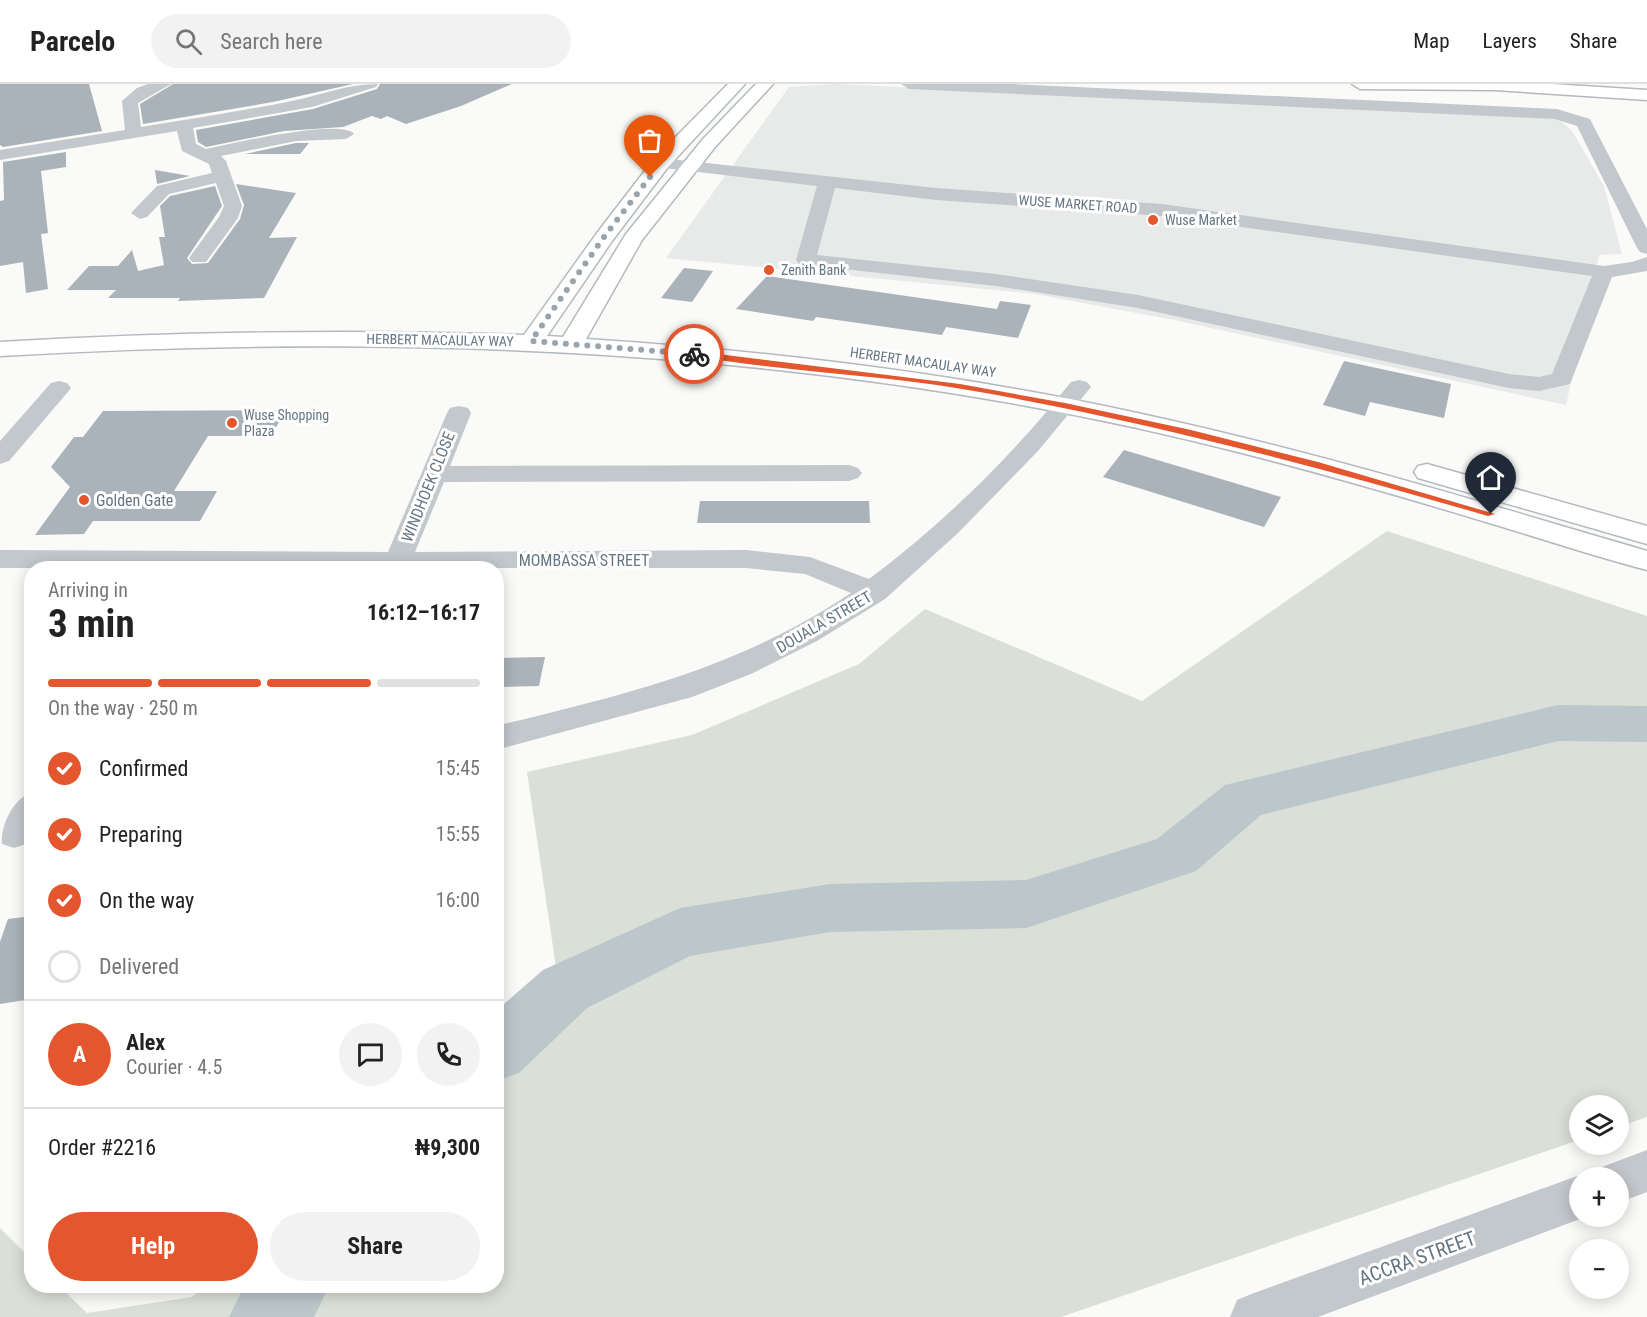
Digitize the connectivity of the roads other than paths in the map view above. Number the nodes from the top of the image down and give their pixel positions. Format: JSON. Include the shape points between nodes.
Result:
{"nodes":[{"id":1,"x":163,"y":84,"type":"edge"},
{"id":2,"x":370,"y":84,"type":"edge"},
{"id":3,"x":737,"y":84,"type":"edge"},
{"id":4,"x":765,"y":84,"type":"edge"},
{"id":5,"x":909,"y":84,"type":"edge"},
{"id":6,"x":1360,"y":84,"type":"edge"},
{"id":7,"x":1473,"y":84,"type":"edge"},
{"id":8,"x":1503,"y":86,"type":"junction"},
{"id":9,"x":1647,"y":95,"type":"edge"},
{"id":10,"x":184,"y":126,"type":"junction"},
{"id":11,"x":134,"y":133,"type":"junction"},
{"id":12,"x":346,"y":134,"type":"dead end"},
{"id":13,"x":207,"y":154,"type":"junction"},
{"id":14,"x":0,"y":155,"type":"edge"},
{"id":15,"x":661,"y":163,"type":"junction"},
{"id":16,"x":689,"y":167,"type":"junction"},
{"id":17,"x":222,"y":176,"type":"junction"},
{"id":18,"x":827,"y":183,"type":"junction"},
{"id":19,"x":140,"y":213,"type":"dead end"},
{"id":20,"x":1647,"y":248,"type":"edge"},
{"id":21,"x":199,"y":258,"type":"dead end"},
{"id":22,"x":1641,"y":266,"type":"edge"},
{"id":23,"x":1604,"y":272,"type":"junction"},
{"id":24,"x":0,"y":332,"type":"edge"},
{"id":25,"x":538,"y":333,"type":"junction"},
{"id":26,"x":576,"y":335,"type":"junction"},
{"id":27,"x":0,"y":349,"type":"edge"},
{"id":28,"x":59,"y":388,"type":"dead end"},
{"id":29,"x":1072,"y":396,"type":"junction"},
{"id":30,"x":459,"y":412,"type":"dead end"},
{"id":31,"x":0,"y":456,"type":"edge"},
{"id":32,"x":849,"y":473,"type":"dead end"},
{"id":33,"x":434,"y":474,"type":"junction"},
{"id":34,"x":1647,"y":535,"type":"edge"},
{"id":35,"x":0,"y":559,"type":"edge"},
{"id":36,"x":58,"y":561,"type":"edge"},
{"id":37,"x":398,"y":561,"type":"joint"},
{"id":38,"x":1647,"y":561,"type":"edge"},
{"id":39,"x":875,"y":591,"type":"junction"},
{"id":40,"x":504,"y":736,"type":"edge"},
{"id":41,"x":1647,"y":1171,"type":"edge"},
{"id":42,"x":1629,"y":1178,"type":"edge"},
{"id":43,"x":1569,"y":1201,"type":"edge"},
{"id":44,"x":1254,"y":1317,"type":"edge"}],
"edges":[{"from":1,"to":11,"type":"street","via":[[130,101]]},
{"from":2,"to":10,"type":"street","via":[[312,102]]},
{"from":3,"to":15,"type":"main road"},
{"from":4,"to":16,"type":"main road"},
{"from":5,"to":20,"type":"street","via":[[1566,116],[1584,123]]},
{"from":6,"to":8,"type":"main road"},
{"from":7,"to":8,"type":"main road"},
{"from":8,"to":9,"type":"main road"},
{"from":10,"to":11,"type":"street"},
{"from":10,"to":13,"type":"street","via":[[188,147]]},
{"from":11,"to":14,"type":"street"},
{"from":12,"to":13,"type":"street","via":[[296,136]]},
{"from":13,"to":17,"type":"street","via":[[217,161]]},
{"from":15,"to":16,"type":"street","name":"WUSE MARKET ROAD"},
{"from":15,"to":25,"type":"main road"},
{"from":16,"to":18,"type":"street","name":"WUSE MARKET ROAD"},
{"from":16,"to":26,"type":"main road","via":[[633,238]]},
{"from":17,"to":19,"type":"street","via":[[164,190]]},
{"from":17,"to":21,"type":"street","via":[[233,206]]},
{"from":18,"to":23,"type":"street","name":"WUSE MARKET ROAD","via":[[1161,210]]},
{"from":18,"to":23,"type":"street","via":[[806,260],[1054,288],[1184,310],[1509,381],[1539,384],[1562,379]]},
{"from":22,"to":23,"type":"street","name":"WUSE MARKET ROAD"},
{"from":24,"to":25,"type":"main road","name":"HERBERT MACAULAY WAY","via":[[265,322]]},
{"from":25,"to":26,"type":"main road","name":"HERBERT MACAULAY WAY"},
{"from":25,"to":27,"type":"main road","name":"HERBERT MACAULAY WAY","via":[[78,343]]},
{"from":26,"to":29,"type":"main road","name":"HERBERT MACAULAY WAY","via":[[706,355]]},
{"from":28,"to":31,"type":"street"},
{"from":29,"to":34,"type":"main road","name":"HERBERT MACAULAY WAY","via":[[1248,423]]},
{"from":29,"to":38,"type":"main road","name":"HERBERT MACAULAY WAY"},
{"from":29,"to":39,"type":"street","name":"DOUALA STREET","via":[[990,487],[936,540]]},
{"from":30,"to":33,"type":"street","name":"WINDHOEK CLOSE"},
{"from":32,"to":33,"type":"street"},
{"from":33,"to":37,"type":"street","name":"WINDHOEK CLOSE"},
{"from":35,"to":36,"type":"street","name":"MOMBASSA STREET"},
{"from":37,"to":39,"type":"street","name":"MOMBASSA STREET","via":[[746,559],[810,566]]},
{"from":39,"to":40,"type":"street","name":"DOUALA STREET","via":[[801,638],[739,667],[676,691]]},
{"from":41,"to":42,"type":"street"},
{"from":43,"to":44,"type":"street","name":"ACCRA STREET"}]}
